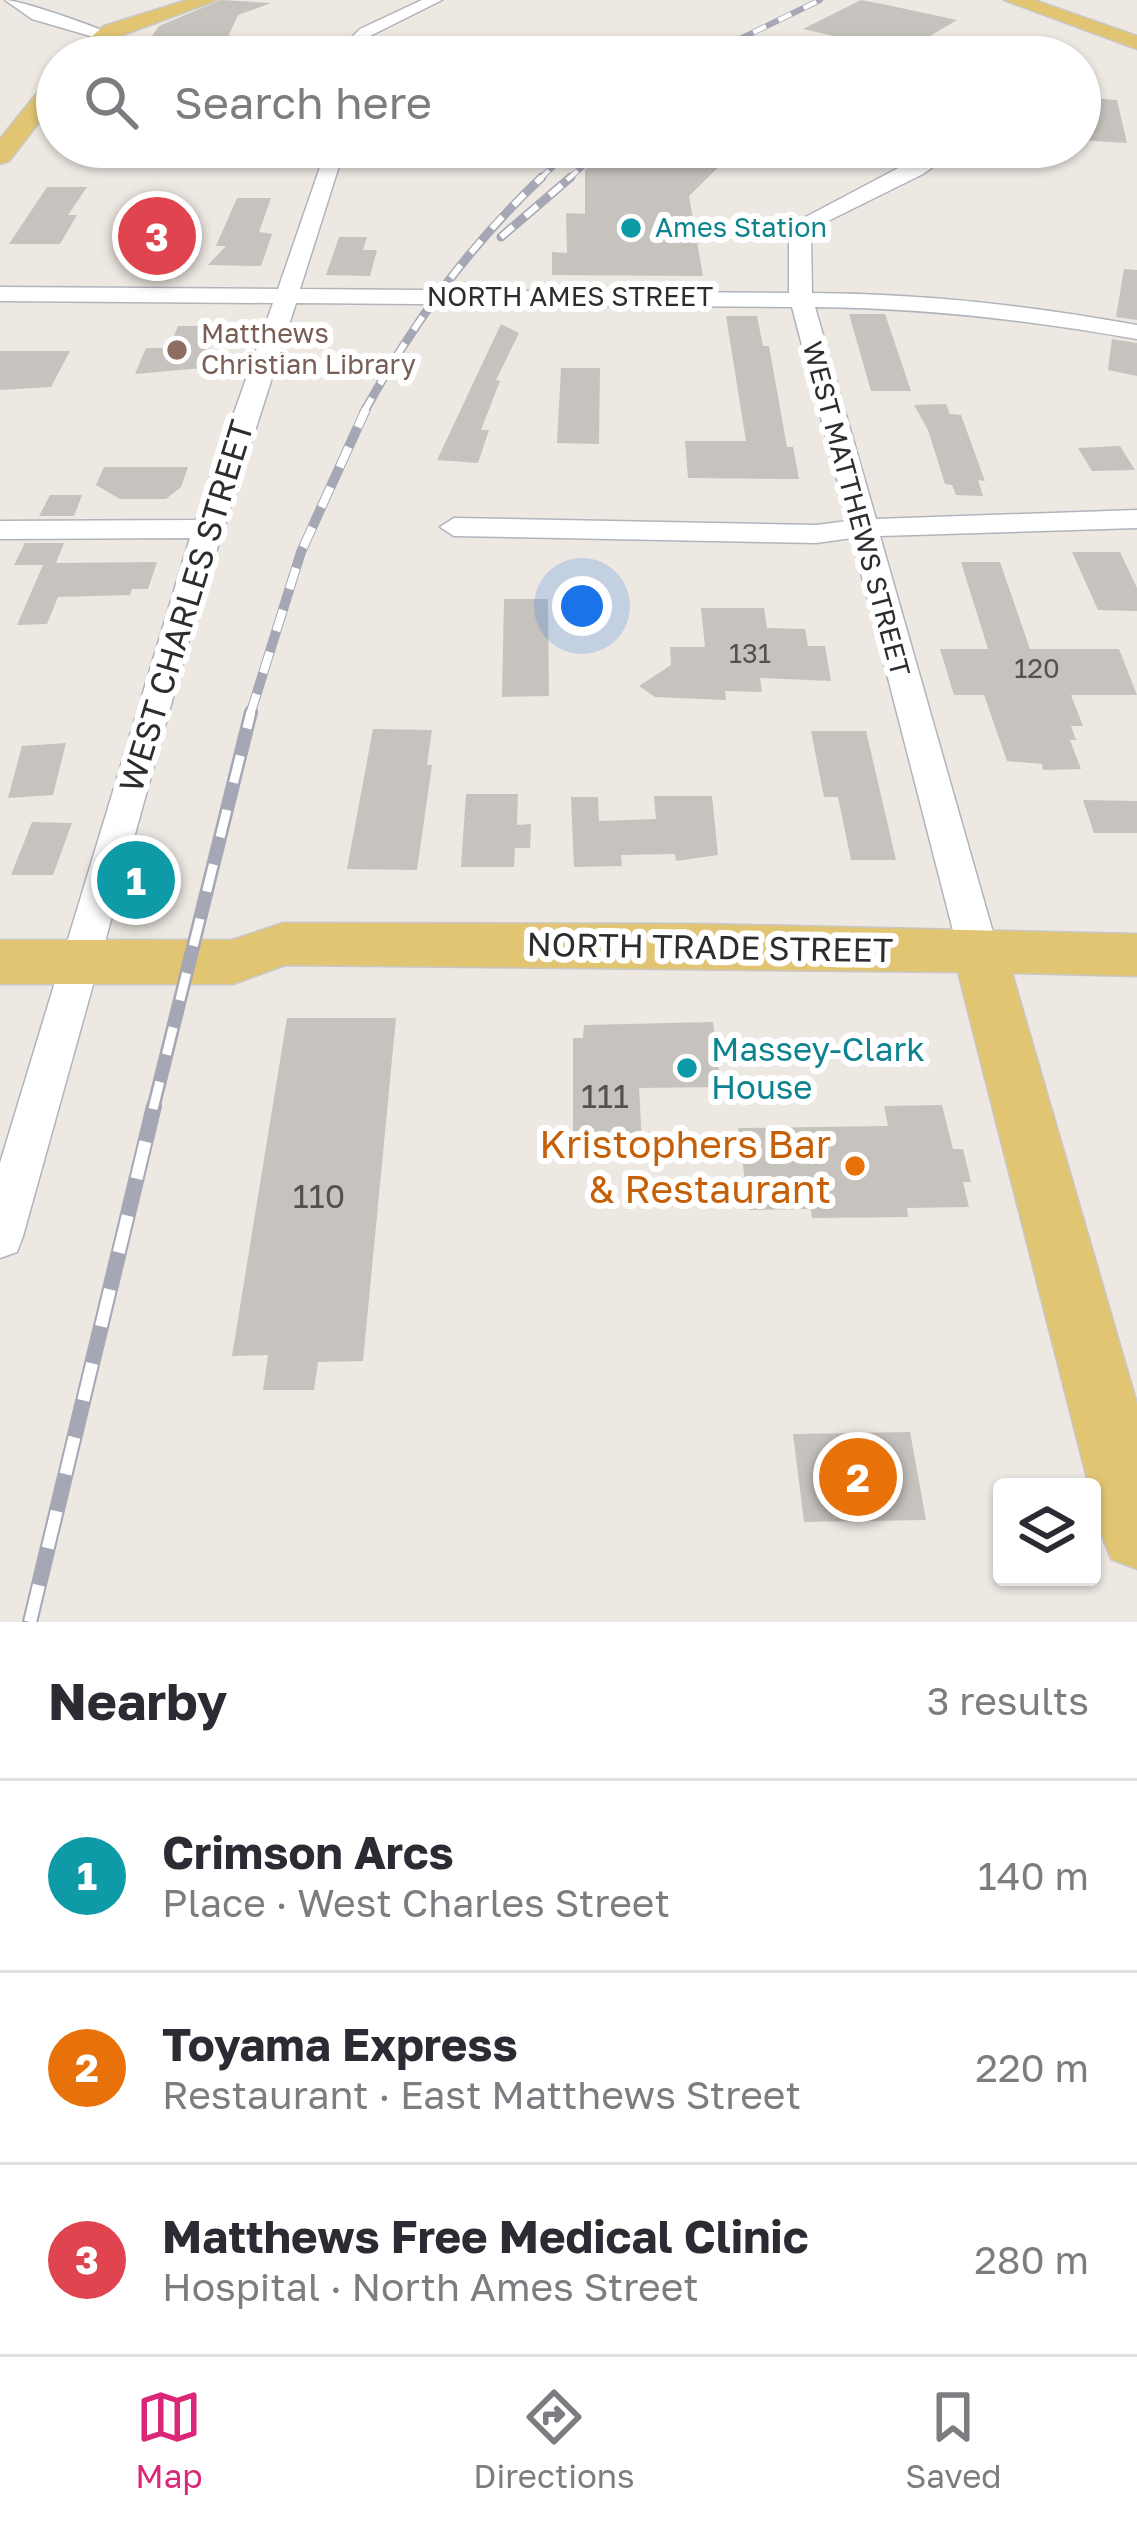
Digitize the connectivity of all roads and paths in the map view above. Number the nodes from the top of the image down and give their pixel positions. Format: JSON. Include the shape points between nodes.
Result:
{"nodes":[{"id":1,"x":13,"y":0,"type":"edge"},
{"id":2,"x":190,"y":0,"type":"edge"},
{"id":3,"x":207,"y":0,"type":"edge"},
{"id":4,"x":434,"y":0,"type":"edge"},
{"id":5,"x":1014,"y":0,"type":"edge"},
{"id":6,"x":1050,"y":0,"type":"edge"},
{"id":7,"x":152,"y":16,"type":"junction"},
{"id":8,"x":1137,"y":29,"type":"edge"},
{"id":9,"x":104,"y":35,"type":"joint"},
{"id":10,"x":361,"y":36,"type":"edge"},
{"id":11,"x":1137,"y":43,"type":"edge"},
{"id":12,"x":36,"y":108,"type":"edge"},
{"id":13,"x":1,"y":152,"type":"edge"},
{"id":14,"x":329,"y":168,"type":"edge"},
{"id":15,"x":919,"y":168,"type":"edge"},
{"id":16,"x":0,"y":294,"type":"edge"},
{"id":17,"x":287,"y":295,"type":"junction"},
{"id":18,"x":800,"y":298,"type":"junction"},
{"id":19,"x":1137,"y":332,"type":"edge"},
{"id":20,"x":1137,"y":519,"type":"edge"},
{"id":21,"x":454,"y":526,"type":"dead end"},
{"id":22,"x":861,"y":528,"type":"junction"},
{"id":23,"x":207,"y":529,"type":"junction"},
{"id":24,"x":0,"y":530,"type":"edge"},
{"id":25,"x":0,"y":931,"type":"edge"},
{"id":26,"x":86,"y":946,"type":"junction"},
{"id":27,"x":978,"y":950,"type":"junction"},
{"id":28,"x":1137,"y":955,"type":"edge"},
{"id":29,"x":0,"y":962,"type":"edge"},
{"id":30,"x":0,"y":1236,"type":"edge"},
{"id":31,"x":1137,"y":1533,"type":"edge"}],
"edges":[{"from":1,"to":9,"type":"street","via":[[37,16]]},
{"from":2,"to":7,"type":"main road"},
{"from":3,"to":7,"type":"main road"},
{"from":4,"to":10,"type":"street"},
{"from":5,"to":11,"type":"main road"},
{"from":6,"to":8,"type":"main road"},
{"from":7,"to":9,"type":"main road"},
{"from":12,"to":13,"type":"main road"},
{"from":14,"to":17,"type":"street","name":"WEST CHARLES STREET"},
{"from":15,"to":18,"type":"street","name":"WEST MATTHEWS STREET","via":[[807,224],[800,233]]},
{"from":16,"to":17,"type":"street","name":"NORTH AMES STREET"},
{"from":17,"to":18,"type":"street","name":"NORTH AMES STREET"},
{"from":17,"to":23,"type":"street","name":"WEST CHARLES STREET"},
{"from":18,"to":19,"type":"street","name":"NORTH AMES STREET","via":[[967,303]]},
{"from":18,"to":22,"type":"street","name":"WEST MATTHEWS STREET"},
{"from":20,"to":22,"type":"street"},
{"from":21,"to":22,"type":"street","via":[[817,534]]},
{"from":22,"to":27,"type":"street","name":"WEST MATTHEWS STREET"},
{"from":23,"to":24,"type":"street"},
{"from":23,"to":26,"type":"street","name":"WEST CHARLES STREET"},
{"from":25,"to":26,"type":"main road","name":"NORTH TRADE STREET"},
{"from":26,"to":27,"type":"main road","name":"NORTH TRADE STREET","via":[[233,962],[284,944]]},
{"from":26,"to":29,"type":"main road","name":"NORTH TRADE STREET"},
{"from":26,"to":30,"type":"street","name":"WEST CHARLES STREET"},
{"from":27,"to":28,"type":"main road","name":"NORTH TRADE STREET"},
{"from":27,"to":31,"type":"main road"}]}
